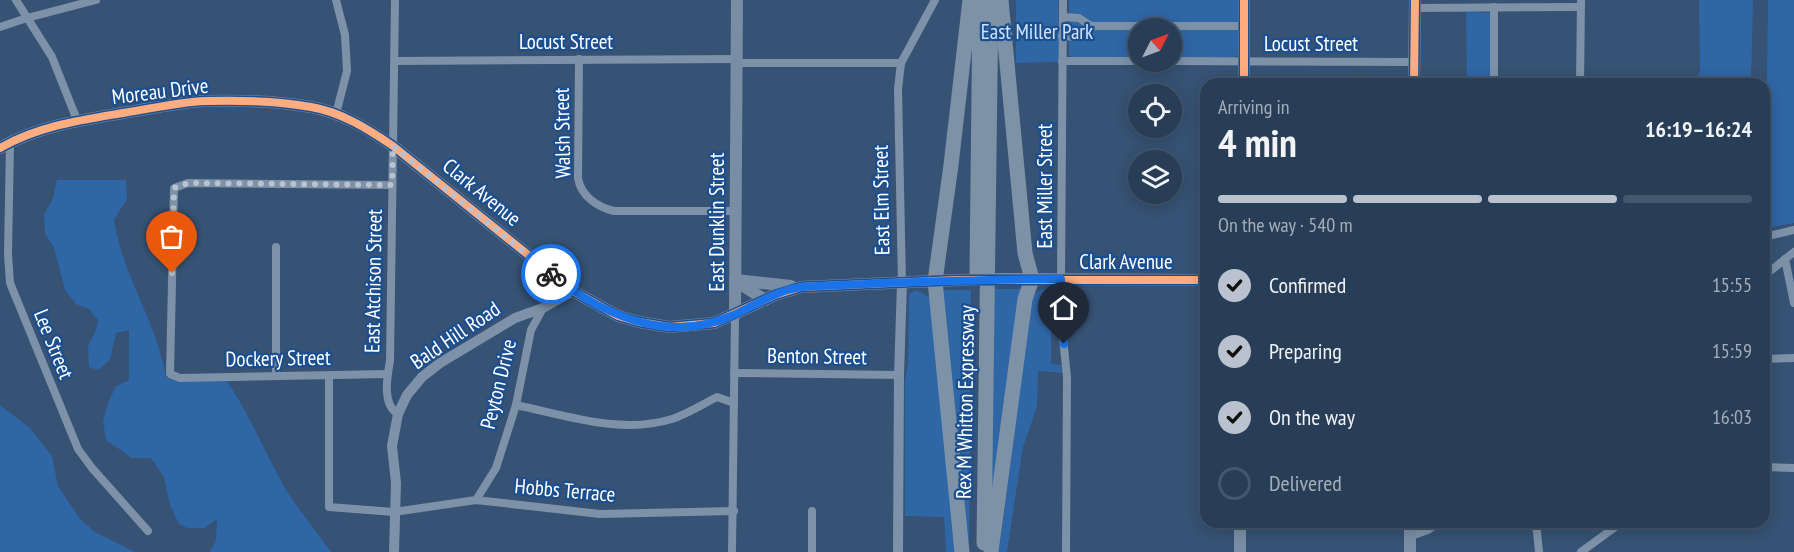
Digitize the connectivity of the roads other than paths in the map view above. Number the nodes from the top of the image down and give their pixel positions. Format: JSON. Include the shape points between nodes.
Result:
{"nodes":[{"id":1,"x":16,"y":0,"type":"edge"},
{"id":2,"x":96,"y":0,"type":"edge"},
{"id":3,"x":336,"y":0,"type":"edge"},
{"id":4,"x":395,"y":0,"type":"edge"},
{"id":5,"x":737,"y":0,"type":"edge"},
{"id":6,"x":935,"y":0,"type":"edge"},
{"id":7,"x":970,"y":0,"type":"edge"},
{"id":8,"x":980,"y":0,"type":"edge"},
{"id":9,"x":991,"y":0,"type":"edge"},
{"id":10,"x":1001,"y":0,"type":"edge"},
{"id":11,"x":1063,"y":0,"type":"edge"},
{"id":12,"x":1244,"y":0,"type":"edge"},
{"id":13,"x":1581,"y":3,"type":"edge"},
{"id":14,"x":1415,"y":4,"type":"edge"},
{"id":15,"x":1494,"y":7,"type":"junction"},
{"id":16,"x":1063,"y":17,"type":"junction"},
{"id":17,"x":27,"y":18,"type":"junction"},
{"id":18,"x":1091,"y":26,"type":"junction"},
{"id":19,"x":1244,"y":26,"type":"junction"},
{"id":20,"x":0,"y":27,"type":"edge"},
{"id":21,"x":1062,"y":36,"type":"junction"},
{"id":22,"x":579,"y":59,"type":"junction"},
{"id":23,"x":1244,"y":60,"type":"junction"},
{"id":24,"x":395,"y":61,"type":"junction"},
{"id":25,"x":737,"y":61,"type":"junction"},
{"id":26,"x":1062,"y":61,"type":"junction"},
{"id":27,"x":1128,"y":61,"type":"edge"},
{"id":28,"x":1182,"y":61,"type":"edge"},
{"id":29,"x":1413,"y":62,"type":"junction"},
{"id":30,"x":900,"y":63,"type":"junction"},
{"id":31,"x":1244,"y":78,"type":"edge"},
{"id":32,"x":1414,"y":78,"type":"edge"},
{"id":33,"x":1494,"y":78,"type":"edge"},
{"id":34,"x":1582,"y":78,"type":"edge"},
{"id":35,"x":336,"y":114,"type":"junction"},
{"id":36,"x":77,"y":120,"type":"junction"},
{"id":37,"x":5,"y":145,"type":"edge"},
{"id":38,"x":393,"y":146,"type":"junction"},
{"id":39,"x":392,"y":185,"type":"junction"},
{"id":40,"x":736,"y":211,"type":"junction"},
{"id":41,"x":1794,"y":231,"type":"edge"},
{"id":42,"x":1770,"y":236,"type":"edge"},
{"id":43,"x":276,"y":247,"type":"dead end"},
{"id":44,"x":1794,"y":252,"type":"edge"},
{"id":45,"x":1785,"y":259,"type":"junction"},
{"id":46,"x":1770,"y":271,"type":"edge"},
{"id":47,"x":1032,"y":279,"type":"junction"},
{"id":48,"x":1061,"y":279,"type":"junction"},
{"id":49,"x":735,"y":280,"type":"junction"},
{"id":50,"x":1200,"y":280,"type":"edge"},
{"id":51,"x":934,"y":281,"type":"junction"},
{"id":52,"x":902,"y":283,"type":"junction"},
{"id":53,"x":801,"y":287,"type":"junction"},
{"id":54,"x":573,"y":291,"type":"junction"},
{"id":55,"x":765,"y":300,"type":"junction"},
{"id":56,"x":1794,"y":303,"type":"edge"},
{"id":57,"x":543,"y":308,"type":"junction"},
{"id":58,"x":735,"y":315,"type":"junction"},
{"id":59,"x":1794,"y":358,"type":"edge"},
{"id":60,"x":1770,"y":359,"type":"edge"},
{"id":61,"x":388,"y":374,"type":"junction"},
{"id":62,"x":329,"y":375,"type":"junction"},
{"id":63,"x":899,"y":375,"type":"junction"},
{"id":64,"x":276,"y":376,"type":"junction"},
{"id":65,"x":734,"y":377,"type":"junction"},
{"id":66,"x":717,"y":397,"type":"junction"},
{"id":67,"x":734,"y":403,"type":"junction"},
{"id":68,"x":516,"y":405,"type":"junction"},
{"id":69,"x":398,"y":414,"type":"junction"},
{"id":70,"x":1770,"y":467,"type":"edge"},
{"id":71,"x":1794,"y":468,"type":"edge"},
{"id":72,"x":476,"y":500,"type":"junction"},
{"id":73,"x":734,"y":511,"type":"junction"},
{"id":74,"x":812,"y":511,"type":"dead end"},
{"id":75,"x":394,"y":512,"type":"junction"},
{"id":76,"x":1240,"y":528,"type":"edge"},
{"id":77,"x":1410,"y":528,"type":"edge"},
{"id":78,"x":1431,"y":528,"type":"edge"},
{"id":79,"x":1537,"y":528,"type":"edge"},
{"id":80,"x":1614,"y":528,"type":"edge"},
{"id":81,"x":148,"y":531,"type":"dead end"},
{"id":82,"x":1411,"y":536,"type":"junction"},
{"id":83,"x":394,"y":552,"type":"edge"},
{"id":84,"x":732,"y":552,"type":"edge"},
{"id":85,"x":812,"y":552,"type":"edge"},
{"id":86,"x":898,"y":552,"type":"edge"},
{"id":87,"x":962,"y":552,"type":"edge"},
{"id":88,"x":974,"y":552,"type":"edge"},
{"id":89,"x":984,"y":552,"type":"edge"},
{"id":90,"x":991,"y":552,"type":"edge"},
{"id":91,"x":1066,"y":552,"type":"edge"},
{"id":92,"x":1240,"y":552,"type":"edge"},
{"id":93,"x":1410,"y":552,"type":"edge"},
{"id":94,"x":1539,"y":552,"type":"edge"},
{"id":95,"x":1581,"y":552,"type":"edge"}],
"edges":[{"from":1,"to":17,"type":"street"},
{"from":2,"to":17,"type":"street"},
{"from":3,"to":35,"type":"street","via":[[345,34],[347,71]]},
{"from":4,"to":24,"type":"street","name":"East Atchison Street"},
{"from":5,"to":25,"type":"main road","name":"East Dunklin Street"},
{"from":6,"to":30,"type":"street","name":"East Elm Street"},
{"from":7,"to":51,"type":"highway"},
{"from":8,"to":88,"type":"highway","name":"Rex M Whitton Expressway"},
{"from":9,"to":89,"type":"highway","name":"Rex M Whitton Expressway"},
{"from":10,"to":47,"type":"highway","via":[[1025,253]]},
{"from":11,"to":16,"type":"street","name":"East Miller Street"},
{"from":12,"to":19,"type":"main road"},
{"from":13,"to":15,"type":"street"},
{"from":13,"to":34,"type":"street"},
{"from":14,"to":15,"type":"street"},
{"from":14,"to":29,"type":"main road"},
{"from":15,"to":33,"type":"street"},
{"from":16,"to":18,"type":"street","via":[[1079,18]]},
{"from":16,"to":21,"type":"street","name":"East Miller Street"},
{"from":17,"to":20,"type":"street"},
{"from":17,"to":36,"type":"street","via":[[52,57]]},
{"from":18,"to":19,"type":"street"},
{"from":18,"to":21,"type":"street","via":[[1078,37]]},
{"from":19,"to":23,"type":"main road"},
{"from":21,"to":26,"type":"street","name":"East Miller Street"},
{"from":22,"to":24,"type":"street","name":"Locust Street"},
{"from":22,"to":25,"type":"street","name":"Locust Street"},
{"from":22,"to":40,"type":"street","name":"Walsh Street","via":[[578,178],[589,199],[614,211]]},
{"from":23,"to":28,"type":"street","name":"Locust Street"},
{"from":23,"to":29,"type":"street","name":"Locust Street"},
{"from":23,"to":31,"type":"main road"},
{"from":24,"to":38,"type":"street","name":"East Atchison Street"},
{"from":25,"to":30,"type":"street","name":"Locust Street"},
{"from":25,"to":40,"type":"main road","name":"East Dunklin Street"},
{"from":26,"to":27,"type":"street"},
{"from":26,"to":48,"type":"street","name":"East Miller Street"},
{"from":29,"to":32,"type":"main road"},
{"from":30,"to":52,"type":"street","name":"East Elm Street"},
{"from":35,"to":36,"type":"main road","name":"Moreau Drive","via":[[311,107],[203,101]]},
{"from":35,"to":38,"type":"main road","name":"Moreau Drive"},
{"from":36,"to":37,"type":"main road","name":"Moreau Drive"},
{"from":37,"to":81,"type":"street","name":"Lee Street","via":[[10,283],[78,449]]},
{"from":38,"to":39,"type":"street","name":"East Atchison Street"},
{"from":38,"to":54,"type":"main road","name":"Clark Avenue"},
{"from":39,"to":61,"type":"street","name":"East Atchison Street"},
{"from":39,"to":64,"type":"street","name":"Dockery Street","via":[[188,183],[174,188],[170,374],[180,378]]},
{"from":40,"to":49,"type":"main road","name":"East Dunklin Street"},
{"from":41,"to":42,"type":"street"},
{"from":43,"to":64,"type":"street"},
{"from":44,"to":45,"type":"street"},
{"from":45,"to":46,"type":"street"},
{"from":45,"to":56,"type":"street"},
{"from":47,"to":48,"type":"main road","name":"Clark Avenue"},
{"from":47,"to":51,"type":"main road","name":"Clark Avenue","bridge":true},
{"from":47,"to":90,"type":"highway","via":[[1025,299]]},
{"from":48,"to":50,"type":"main road","name":"Clark Avenue"},
{"from":48,"to":91,"type":"street","name":"East Miller Street","via":[[1067,377]]},
{"from":49,"to":53,"type":"main road"},
{"from":49,"to":55,"type":"main road"},
{"from":49,"to":58,"type":"main road","name":"East Dunklin Street"},
{"from":51,"to":52,"type":"main road","name":"Clark Avenue"},
{"from":51,"to":87,"type":"highway"},
{"from":52,"to":53,"type":"main road","name":"Clark Avenue"},
{"from":52,"to":63,"type":"street","name":"East Elm Street"},
{"from":53,"to":55,"type":"main road","name":"Clark Avenue"},
{"from":54,"to":57,"type":"street"},
{"from":54,"to":58,"type":"main road","name":"Clark Avenue","via":[[618,316],[669,327],[714,323]]},
{"from":55,"to":58,"type":"main road","name":"Clark Avenue"},
{"from":57,"to":68,"type":"street","name":"Peyton Drive","via":[[531,330]]},
{"from":57,"to":69,"type":"street","name":"Bald Hill Road","via":[[515,318],[440,363],[414,386]]},
{"from":58,"to":65,"type":"street","name":"East Dunklin Street"},
{"from":59,"to":60,"type":"street"},
{"from":61,"to":62,"type":"street","name":"Dockery Street"},
{"from":61,"to":69,"type":"street","name":"East Atchison Street","via":[[389,405]]},
{"from":62,"to":64,"type":"street","name":"Dockery Street"},
{"from":62,"to":75,"type":"street","name":"Hobbs Terrace","via":[[329,507]]},
{"from":63,"to":65,"type":"street","name":"Benton Street"},
{"from":63,"to":86,"type":"street","name":"East Elm Street"},
{"from":65,"to":66,"type":"street"},
{"from":65,"to":67,"type":"street","name":"East Dunklin Street"},
{"from":66,"to":67,"type":"street"},
{"from":66,"to":68,"type":"street","via":[[672,419],[644,423],[603,423]]},
{"from":67,"to":73,"type":"street","name":"East Dunklin Street"},
{"from":68,"to":72,"type":"street","name":"Peyton Drive","via":[[496,468]]},
{"from":69,"to":75,"type":"street","name":"Bald Hill Road","via":[[392,446]]},
{"from":70,"to":71,"type":"street"},
{"from":72,"to":73,"type":"street","name":"Hobbs Terrace","via":[[600,514]]},
{"from":72,"to":75,"type":"street","name":"Hobbs Terrace"},
{"from":73,"to":84,"type":"street","name":"East Dunklin Street"},
{"from":74,"to":85,"type":"street"},
{"from":75,"to":83,"type":"street","name":"Bald Hill Road"},
{"from":76,"to":92,"type":"main road"},
{"from":77,"to":82,"type":"main road"},
{"from":78,"to":82,"type":"street"},
{"from":79,"to":94,"type":"street"},
{"from":80,"to":95,"type":"street"},
{"from":82,"to":93,"type":"main road"}]}
